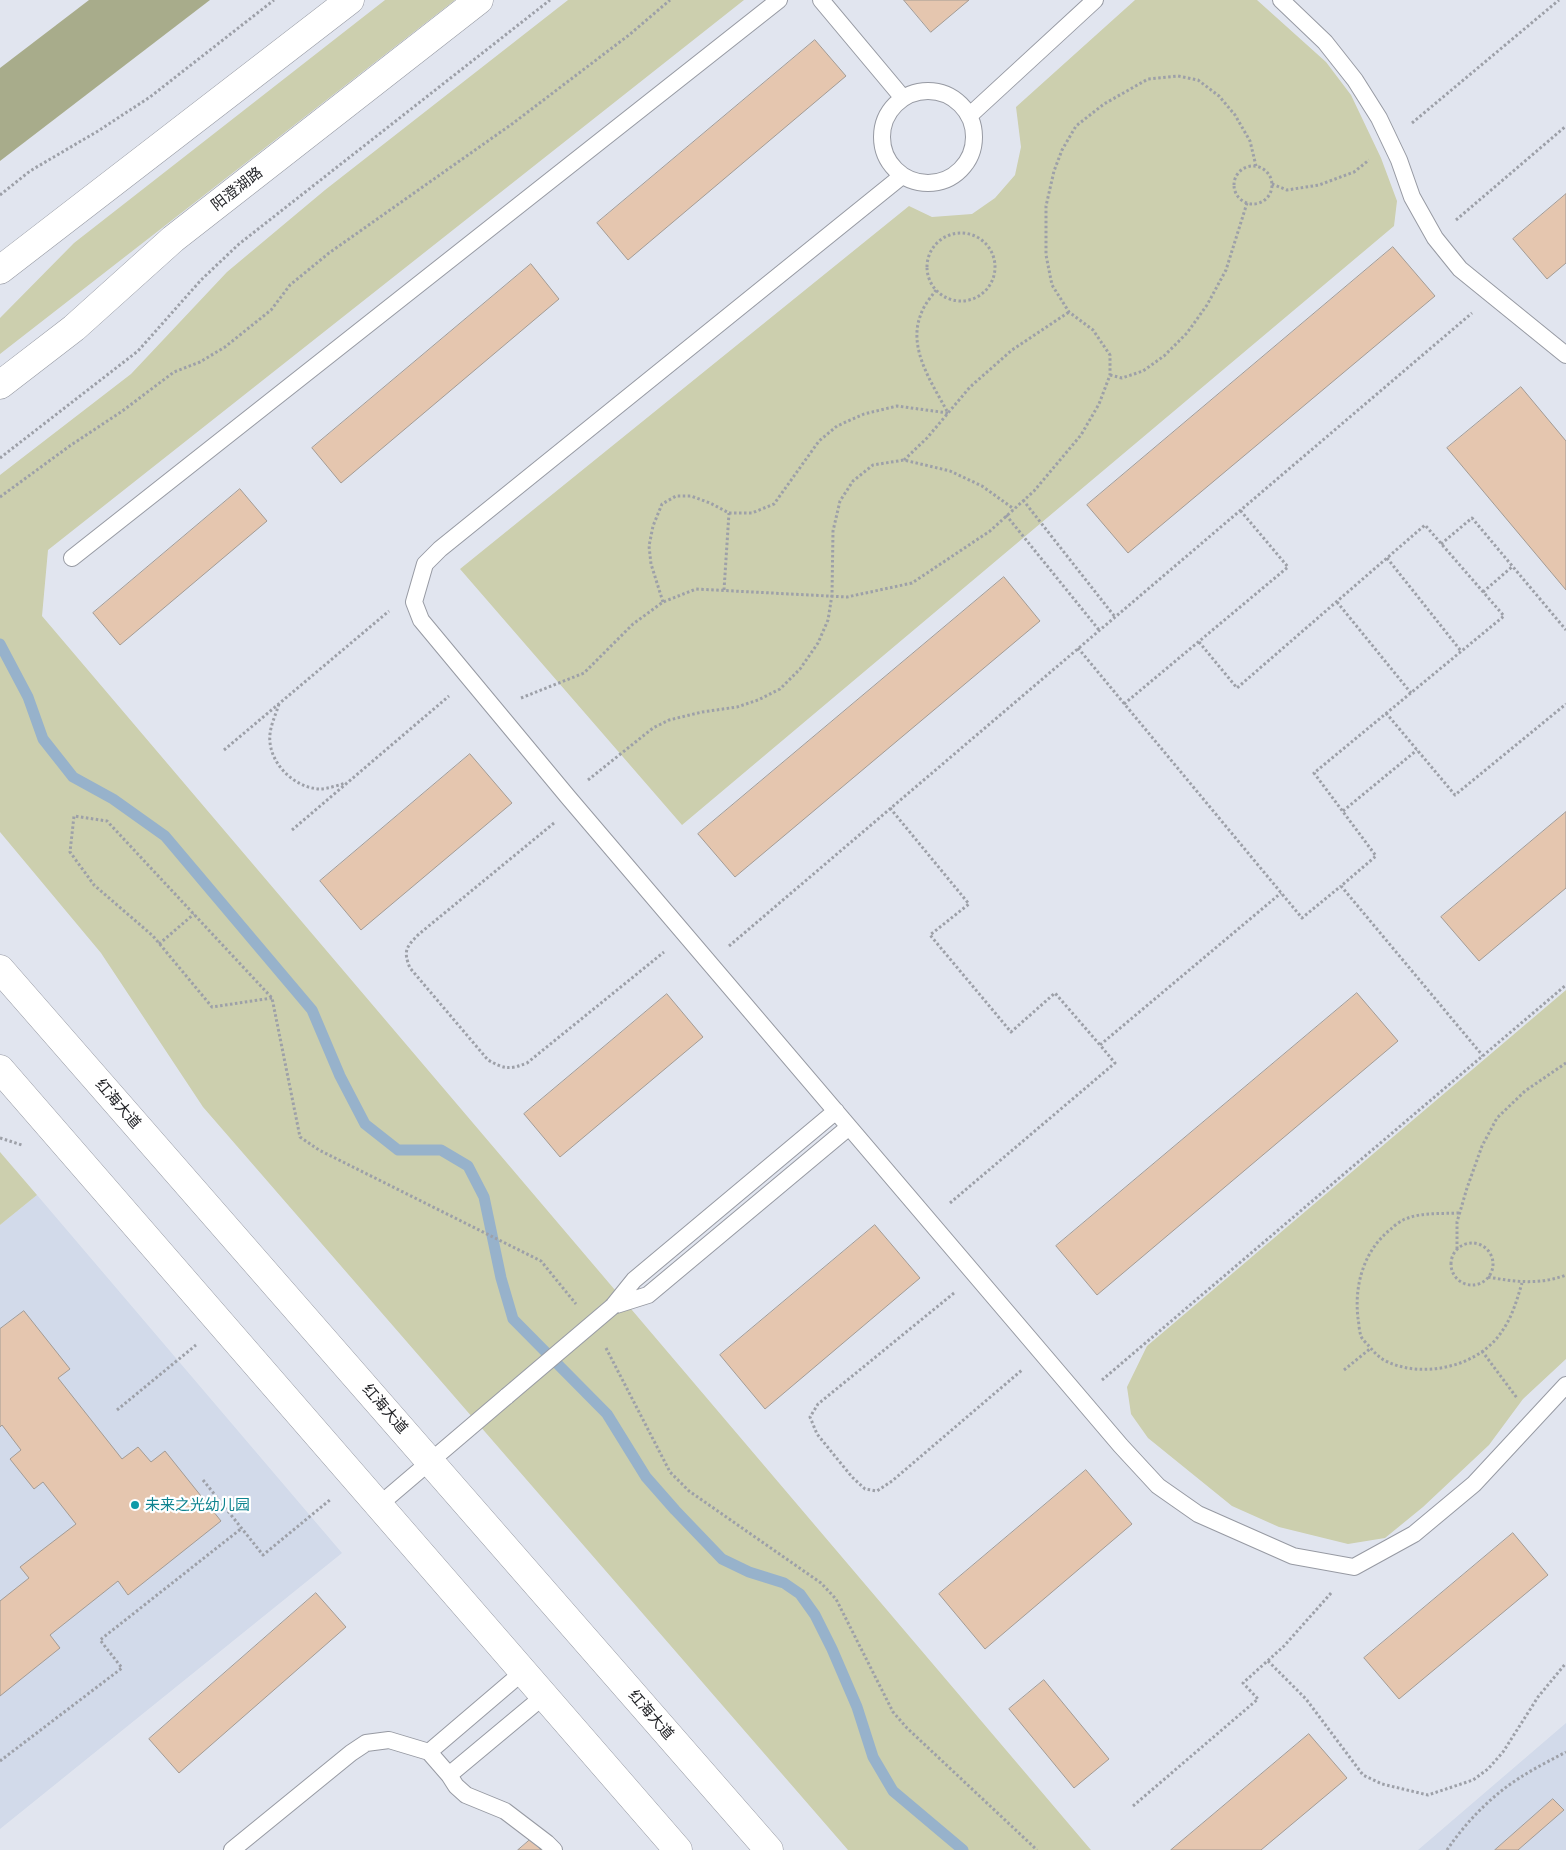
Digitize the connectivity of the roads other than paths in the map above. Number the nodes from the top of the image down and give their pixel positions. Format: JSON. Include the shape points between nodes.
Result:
{"nodes":[{"id":1,"x":350,"y":0,"type":"edge"},
{"id":2,"x":480,"y":0,"type":"edge"},
{"id":3,"x":779,"y":0,"type":"edge"},
{"id":4,"x":822,"y":0,"type":"edge"},
{"id":5,"x":1095,"y":0,"type":"edge"},
{"id":6,"x":1281,"y":0,"type":"edge"},
{"id":7,"x":903,"y":98,"type":"junction"},
{"id":8,"x":969,"y":116,"type":"junction"},
{"id":9,"x":902,"y":176,"type":"junction"},
{"id":10,"x":0,"y":270,"type":"edge"},
{"id":11,"x":1566,"y":355,"type":"edge"},
{"id":12,"x":0,"y":385,"type":"edge"},
{"id":13,"x":72,"y":558,"type":"dead end"},
{"id":14,"x":0,"y":969,"type":"edge"},
{"id":15,"x":0,"y":1069,"type":"edge"},
{"id":16,"x":836,"y":1110,"type":"junction"},
{"id":17,"x":849,"y":1127,"type":"junction"},
{"id":18,"x":613,"y":1306,"type":"junction"},
{"id":19,"x":1566,"y":1385,"type":"edge"},
{"id":20,"x":430,"y":1461,"type":"junction"},
{"id":21,"x":379,"y":1505,"type":"junction"},
{"id":22,"x":524,"y":1671,"type":"junction"},
{"id":23,"x":545,"y":1695,"type":"junction"},
{"id":24,"x":429,"y":1752,"type":"junction"},
{"id":25,"x":449,"y":1775,"type":"junction"},
{"id":26,"x":232,"y":1850,"type":"edge"},
{"id":27,"x":554,"y":1850,"type":"edge"},
{"id":28,"x":678,"y":1850,"type":"edge"},
{"id":29,"x":770,"y":1850,"type":"edge"}],
"edges":[{"from":1,"to":10,"type":"main road"},
{"from":2,"to":12,"type":"main road","name":"阳澄湖路","via":[[173,239],[74,328]]},
{"from":3,"to":13,"type":"lane"},
{"from":4,"to":7,"type":"lane"},
{"from":5,"to":8,"type":"lane"},
{"from":6,"to":11,"type":"lane","via":[[1325,42],[1355,80],[1378,118],[1399,160],[1412,197],[1435,238],[1460,269]]},
{"from":7,"to":8,"type":"lane","via":[[917,92],[947,95]]},
{"from":7,"to":9,"type":"lane","via":[[884,121],[881,137],[883,152],[890,166]]},
{"from":8,"to":9,"type":"lane","via":[[974,146],[958,172],[946,181],[931,184],[916,183]]},
{"from":9,"to":16,"type":"lane","via":[[440,549],[425,564],[414,602],[421,620],[469,679]]},
{"from":14,"to":20,"type":"main road","name":"红海大道"},
{"from":15,"to":21,"type":"main road"},
{"from":16,"to":17,"type":"lane"},
{"from":16,"to":18,"type":"lane","via":[[634,1280]]},
{"from":17,"to":18,"type":"lane","via":[[648,1295]]},
{"from":17,"to":19,"type":"lane","via":[[1158,1486],[1198,1514],[1293,1556],[1354,1567],[1414,1534],[1474,1484]]},
{"from":18,"to":20,"type":"lane","bridge":true},
{"from":20,"to":21,"type":"lane"},
{"from":20,"to":29,"type":"main road","name":"红海大道"},
{"from":21,"to":22,"type":"main road"},
{"from":22,"to":23,"type":"main road"},
{"from":22,"to":24,"type":"lane"},
{"from":23,"to":25,"type":"lane"},
{"from":23,"to":28,"type":"main road"},
{"from":24,"to":25,"type":"lane"},
{"from":24,"to":26,"type":"lane","via":[[389,1740],[366,1743]]},
{"from":25,"to":27,"type":"lane","via":[[466,1794],[505,1811]]}]}
